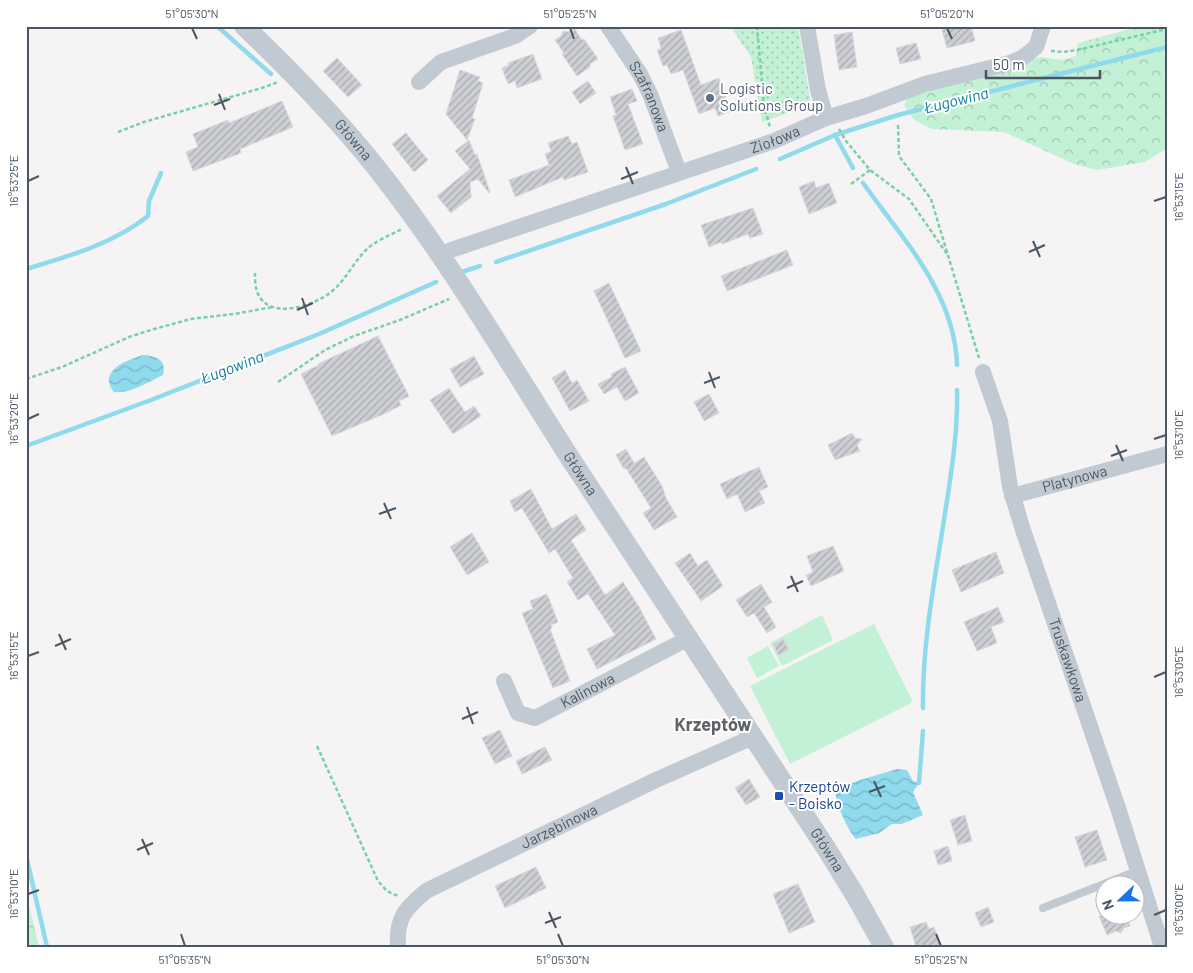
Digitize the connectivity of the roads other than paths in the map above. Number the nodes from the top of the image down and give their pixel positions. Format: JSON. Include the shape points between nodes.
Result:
{"nodes":[{"id":1,"x":244,"y":26,"type":"edge"},
{"id":2,"x":530,"y":26,"type":"edge"},
{"id":3,"x":608,"y":26,"type":"edge"},
{"id":4,"x":807,"y":26,"type":"edge"},
{"id":5,"x":1043,"y":26,"type":"edge"},
{"id":6,"x":419,"y":82,"type":"dead end"},
{"id":7,"x":831,"y":121,"type":"junction"},
{"id":8,"x":679,"y":172,"type":"junction"},
{"id":9,"x":441,"y":256,"type":"junction"},
{"id":10,"x":983,"y":372,"type":"road end"},
{"id":11,"x":1167,"y":454,"type":"edge"},
{"id":12,"x":1012,"y":496,"type":"junction"},
{"id":13,"x":689,"y":638,"type":"junction"},
{"id":14,"x":504,"y":681,"type":"dead end"},
{"id":15,"x":753,"y":736,"type":"junction"},
{"id":16,"x":1137,"y":871,"type":"junction"},
{"id":17,"x":1044,"y":908,"type":"dead end"},
{"id":18,"x":398,"y":947,"type":"edge"},
{"id":19,"x":884,"y":947,"type":"edge"},
{"id":20,"x":1162,"y":947,"type":"edge"}],
"edges":[{"from":1,"to":9,"type":"street","name":"Główna","via":[[358,145]]},
{"from":2,"to":6,"type":"street","via":[[515,36],[441,62]]},
{"from":3,"to":8,"type":"street","name":"Szafranowa","via":[[650,94]]},
{"from":4,"to":7,"type":"street","via":[[818,90]]},
{"from":5,"to":7,"type":"street","name":"Ziołowa","via":[[1036,47],[1022,58],[925,84]]},
{"from":7,"to":8,"type":"street","name":"Ziołowa"},
{"from":8,"to":9,"type":"street","name":"Ziołowa"},
{"from":9,"to":13,"type":"street","name":"Główna"},
{"from":10,"to":12,"type":"street","name":"Truskawkowa","via":[[1000,421]]},
{"from":11,"to":12,"type":"street","name":"Platynowa"},
{"from":12,"to":16,"type":"street","name":"Truskawkowa"},
{"from":13,"to":14,"type":"street","name":"Kalinowa","via":[[535,718],[518,713]]},
{"from":13,"to":15,"type":"street","name":"Główna"},
{"from":15,"to":18,"type":"street","name":"Jarzębinowa","via":[[426,891],[407,907],[400,919]]},
{"from":15,"to":19,"type":"street","name":"Główna","via":[[826,848]]},
{"from":16,"to":17,"type":"lane"},
{"from":16,"to":20,"type":"street","name":"Truskawkowa"}]}
